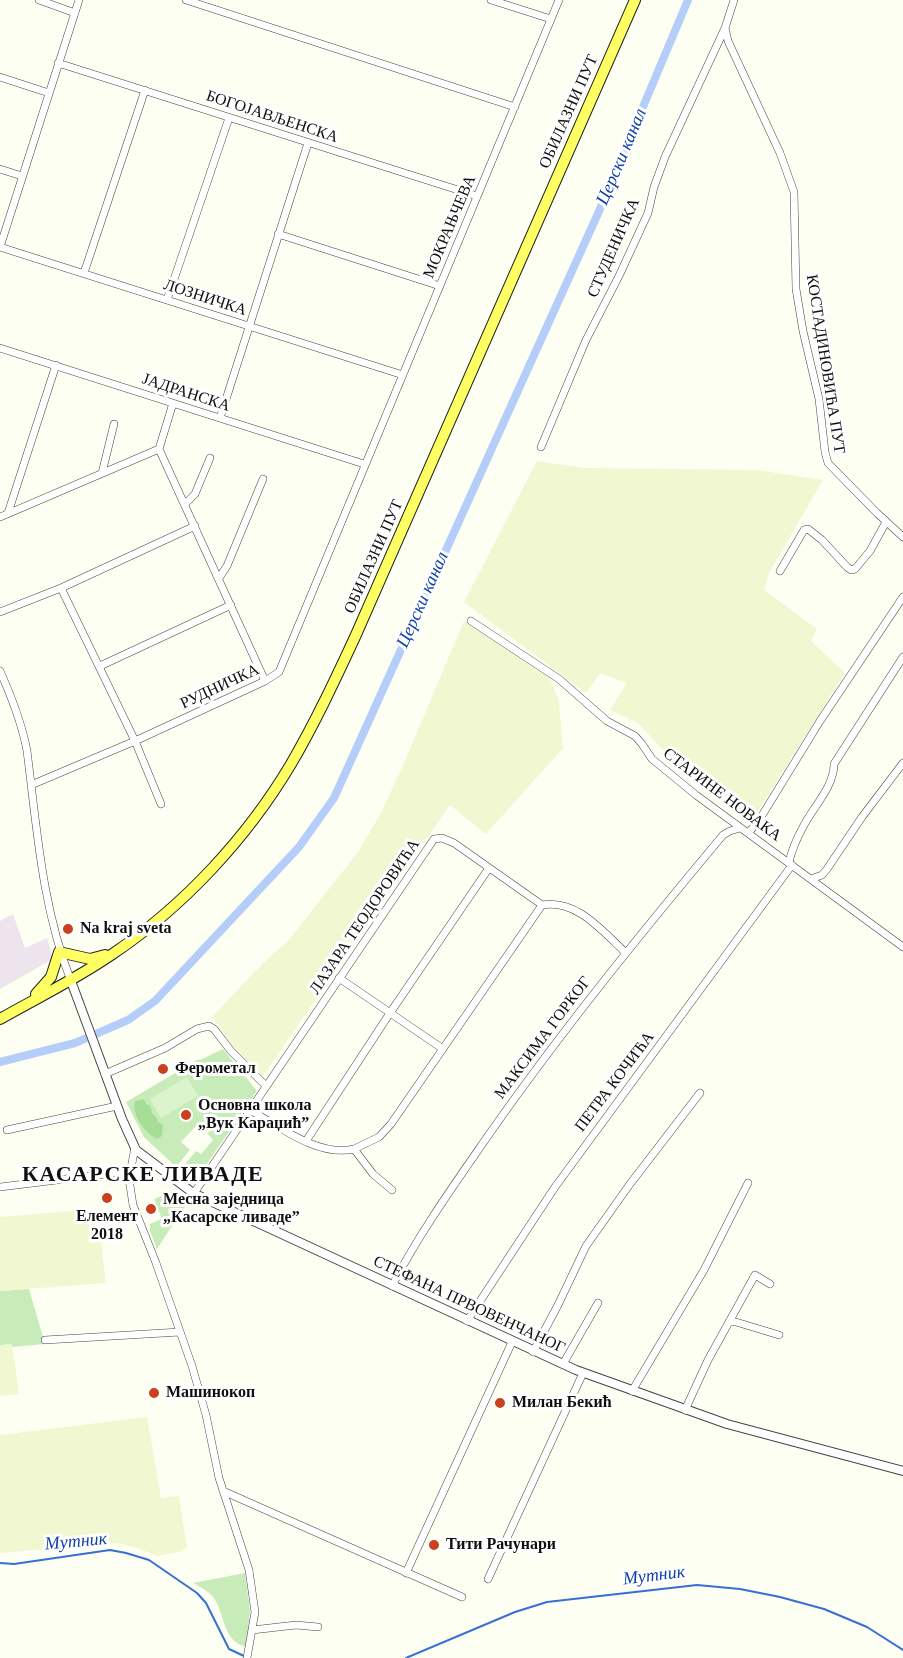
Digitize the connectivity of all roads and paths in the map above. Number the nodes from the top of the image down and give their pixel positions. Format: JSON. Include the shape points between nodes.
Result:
{"nodes":[{"id":1,"x":39,"y":0,"type":"edge"},
{"id":2,"x":79,"y":0,"type":"edge"},
{"id":3,"x":186,"y":0,"type":"edge"},
{"id":4,"x":491,"y":0,"type":"edge"},
{"id":5,"x":559,"y":0,"type":"edge"},
{"id":6,"x":635,"y":0,"type":"edge"},
{"id":7,"x":734,"y":0,"type":"edge"},
{"id":8,"x":75,"y":13,"type":"junction"},
{"id":9,"x":551,"y":19,"type":"junction"},
{"id":10,"x":726,"y":28,"type":"junction"},
{"id":11,"x":58,"y":63,"type":"junction"},
{"id":12,"x":0,"y":77,"type":"edge"},
{"id":13,"x":145,"y":90,"type":"junction"},
{"id":14,"x":49,"y":93,"type":"junction"},
{"id":15,"x":515,"y":107,"type":"junction"},
{"id":16,"x":229,"y":117,"type":"junction"},
{"id":17,"x":308,"y":142,"type":"junction"},
{"id":18,"x":0,"y":169,"type":"edge"},
{"id":19,"x":22,"y":176,"type":"junction"},
{"id":20,"x":477,"y":196,"type":"junction"},
{"id":21,"x":278,"y":234,"type":"junction"},
{"id":22,"x":0,"y":247,"type":"edge"},
{"id":23,"x":84,"y":273,"type":"junction"},
{"id":24,"x":440,"y":286,"type":"junction"},
{"id":25,"x":167,"y":300,"type":"junction"},
{"id":26,"x":249,"y":326,"type":"junction"},
{"id":27,"x":0,"y":348,"type":"edge"},
{"id":28,"x":56,"y":365,"type":"junction"},
{"id":29,"x":403,"y":375,"type":"junction"},
{"id":30,"x":173,"y":403,"type":"junction"},
{"id":31,"x":220,"y":418,"type":"junction"},
{"id":32,"x":114,"y":424,"type":"dead end"},
{"id":33,"x":541,"y":447,"type":"dead end"},
{"id":34,"x":159,"y":449,"type":"junction"},
{"id":35,"x":210,"y":458,"type":"dead end"},
{"id":36,"x":364,"y":464,"type":"junction"},
{"id":37,"x":102,"y":473,"type":"junction"},
{"id":38,"x":263,"y":478,"type":"dead end"},
{"id":39,"x":185,"y":504,"type":"junction"},
{"id":40,"x":8,"y":513,"type":"junction"},
{"id":41,"x":0,"y":517,"type":"edge"},
{"id":42,"x":886,"y":522,"type":"junction"},
{"id":43,"x":195,"y":526,"type":"junction"},
{"id":44,"x":903,"y":537,"type":"edge"},
{"id":45,"x":780,"y":571,"type":"dead end"},
{"id":46,"x":219,"y":578,"type":"junction"},
{"id":47,"x":61,"y":588,"type":"junction"},
{"id":48,"x":903,"y":597,"type":"edge"},
{"id":49,"x":231,"y":605,"type":"junction"},
{"id":50,"x":0,"y":612,"type":"edge"},
{"id":51,"x":471,"y":621,"type":"dead end"},
{"id":52,"x":903,"y":657,"type":"edge"},
{"id":53,"x":100,"y":666,"type":"junction"},
{"id":54,"x":0,"y":671,"type":"edge"},
{"id":55,"x":265,"y":681,"type":"junction"},
{"id":56,"x":135,"y":741,"type":"junction"},
{"id":57,"x":903,"y":763,"type":"edge"},
{"id":58,"x":32,"y":785,"type":"junction"},
{"id":59,"x":161,"y":804,"type":"dead end"},
{"id":60,"x":740,"y":828,"type":"junction"},
{"id":61,"x":749,"y":832,"type":"junction"},
{"id":62,"x":791,"y":863,"type":"junction"},
{"id":63,"x":489,"y":868,"type":"junction"},
{"id":64,"x":811,"y":879,"type":"junction"},
{"id":65,"x":542,"y":905,"type":"junction"},
{"id":66,"x":903,"y":947,"type":"edge"},
{"id":67,"x":59,"y":952,"type":"junction"},
{"id":68,"x":114,"y":953,"type":"junction"},
{"id":69,"x":626,"y":953,"type":"junction"},
{"id":70,"x":339,"y":978,"type":"junction"},
{"id":71,"x":71,"y":981,"type":"junction"},
{"id":72,"x":32,"y":1001,"type":"junction"},
{"id":73,"x":390,"y":1013,"type":"junction"},
{"id":74,"x":0,"y":1019,"type":"edge"},
{"id":75,"x":443,"y":1049,"type":"junction"},
{"id":76,"x":105,"y":1074,"type":"junction"},
{"id":77,"x":266,"y":1086,"type":"junction"},
{"id":78,"x":700,"y":1093,"type":"dead end"},
{"id":79,"x":117,"y":1106,"type":"junction"},
{"id":80,"x":250,"y":1110,"type":"junction"},
{"id":81,"x":7,"y":1130,"type":"dead end"},
{"id":82,"x":306,"y":1141,"type":"junction"},
{"id":83,"x":135,"y":1147,"type":"junction"},
{"id":84,"x":354,"y":1149,"type":"junction"},
{"id":85,"x":130,"y":1171,"type":"junction"},
{"id":86,"x":748,"y":1183,"type":"dead end"},
{"id":87,"x":0,"y":1187,"type":"edge"},
{"id":88,"x":392,"y":1190,"type":"dead end"},
{"id":89,"x":194,"y":1194,"type":"junction"},
{"id":90,"x":770,"y":1284,"type":"dead end"},
{"id":91,"x":392,"y":1286,"type":"junction"},
{"id":92,"x":598,"y":1303,"type":"dead end"},
{"id":93,"x":467,"y":1321,"type":"junction"},
{"id":94,"x":729,"y":1322,"type":"junction"},
{"id":95,"x":180,"y":1332,"type":"junction"},
{"id":96,"x":779,"y":1335,"type":"dead end"},
{"id":97,"x":45,"y":1340,"type":"dead end"},
{"id":98,"x":512,"y":1342,"type":"junction"},
{"id":99,"x":533,"y":1352,"type":"junction"},
{"id":100,"x":562,"y":1364,"type":"junction"},
{"id":101,"x":584,"y":1373,"type":"junction"},
{"id":102,"x":632,"y":1391,"type":"junction"},
{"id":103,"x":685,"y":1410,"type":"junction"},
{"id":104,"x":903,"y":1471,"type":"edge"},
{"id":105,"x":224,"y":1491,"type":"junction"},
{"id":106,"x":406,"y":1573,"type":"junction"},
{"id":107,"x":488,"y":1579,"type":"dead end"},
{"id":108,"x":462,"y":1597,"type":"dead end"},
{"id":109,"x":318,"y":1627,"type":"dead end"},
{"id":110,"x":252,"y":1630,"type":"junction"},
{"id":111,"x":247,"y":1658,"type":"edge"}],
"edges":[{"from":1,"to":8,"type":"street"},
{"from":2,"to":8,"type":"street"},
{"from":3,"to":15,"type":"street"},
{"from":4,"to":9,"type":"street"},
{"from":5,"to":9,"type":"street","name":"МОКРАЊЧЕВА"},
{"from":6,"to":68,"type":"main road","name":"ОБИЛАЗНИ ПУТ","via":[[355,637],[311,728],[277,785],[234,842],[182,897]]},
{"from":7,"to":10,"type":"street"},
{"from":8,"to":11,"type":"street"},
{"from":9,"to":15,"type":"street","name":"МОКРАЊЧЕВА"},
{"from":10,"to":33,"type":"street","name":"СТУДЕНИЧКА","via":[[665,157],[648,213],[586,340]]},
{"from":10,"to":42,"type":"street","name":"КОСТАДИНОВИЋА ПУТ","via":[[728,41],[794,192],[796,289],[828,463]]},
{"from":11,"to":13,"type":"street","name":"БОГОЈАВЉЕНСКА"},
{"from":11,"to":14,"type":"street"},
{"from":12,"to":14,"type":"street"},
{"from":13,"to":16,"type":"street","name":"БОГОЈАВЉЕНСКА"},
{"from":13,"to":23,"type":"street"},
{"from":14,"to":19,"type":"street"},
{"from":15,"to":20,"type":"street","name":"МОКРАЊЧЕВА"},
{"from":16,"to":17,"type":"street","name":"БОГОЈАВЉЕНСКА"},
{"from":16,"to":25,"type":"street"},
{"from":17,"to":20,"type":"street","name":"БОГОЈАВЉЕНСКА"},
{"from":17,"to":21,"type":"street"},
{"from":18,"to":19,"type":"street"},
{"from":19,"to":22,"type":"street"},
{"from":20,"to":24,"type":"street","name":"МОКРАЊЧЕВА"},
{"from":21,"to":24,"type":"street"},
{"from":21,"to":26,"type":"street"},
{"from":22,"to":23,"type":"street","name":"ЛОЗНИЧКА"},
{"from":23,"to":25,"type":"street","name":"ЛОЗНИЧКА"},
{"from":24,"to":29,"type":"street","name":"МОКРАЊЧЕВА"},
{"from":25,"to":26,"type":"street","name":"ЛОЗНИЧКА"},
{"from":26,"to":29,"type":"street","name":"ЛОЗНИЧКА"},
{"from":26,"to":31,"type":"street"},
{"from":27,"to":28,"type":"street","name":"ЈАДРАНСКА"},
{"from":28,"to":30,"type":"street","name":"ЈАДРАНСКА"},
{"from":28,"to":40,"type":"street"},
{"from":29,"to":36,"type":"street","name":"МОКРАЊЧЕВА"},
{"from":30,"to":31,"type":"street","name":"ЈАДРАНСКА"},
{"from":30,"to":34,"type":"street"},
{"from":31,"to":36,"type":"street","name":"ЈАДРАНСКА"},
{"from":32,"to":37,"type":"street"},
{"from":34,"to":37,"type":"street"},
{"from":34,"to":39,"type":"street"},
{"from":35,"to":39,"type":"street","via":[[195,494]]},
{"from":36,"to":55,"type":"street","name":"РУДНИЧКА","via":[[279,672]]},
{"from":37,"to":40,"type":"street"},
{"from":38,"to":46,"type":"street"},
{"from":39,"to":43,"type":"street"},
{"from":40,"to":41,"type":"street"},
{"from":42,"to":44,"type":"street","name":"КОСТАДИНОВИЋА ПУТ"},
{"from":42,"to":45,"type":"street","via":[[855,569],[847,567],[808,529]]},
{"from":43,"to":46,"type":"street"},
{"from":43,"to":47,"type":"street"},
{"from":46,"to":49,"type":"street"},
{"from":47,"to":50,"type":"street"},
{"from":47,"to":53,"type":"street"},
{"from":48,"to":61,"type":"street"},
{"from":49,"to":53,"type":"street"},
{"from":49,"to":55,"type":"street"},
{"from":51,"to":60,"type":"street","name":"СТАРИНЕ НОВАКА","via":[[560,680],[607,721],[635,736],[652,759]]},
{"from":52,"to":62,"type":"street","name":"ПЕТРА КОЧИЋА","via":[[837,758],[832,779],[794,845]]},
{"from":53,"to":56,"type":"street"},
{"from":54,"to":58,"type":"street","via":[[22,727]]},
{"from":55,"to":56,"type":"street","name":"РУДНИЧКА"},
{"from":56,"to":58,"type":"street","name":"РУДНИЧКА"},
{"from":56,"to":59,"type":"street"},
{"from":57,"to":64,"type":"street","via":[[827,869]]},
{"from":58,"to":67,"type":"street","via":[[47,905]]},
{"from":60,"to":61,"type":"street","name":"СТАРИНЕ НОВАКА"},
{"from":60,"to":69,"type":"street","name":"МАКСИМА ГОРКОГ","via":[[723,835]]},
{"from":61,"to":62,"type":"street","name":"СТАРИНЕ НОВАКА"},
{"from":62,"to":64,"type":"street","name":"СТАРИНЕ НОВАКА"},
{"from":62,"to":93,"type":"street","name":"ПЕТРА КОЧИЋА","via":[[555,1186]]},
{"from":63,"to":65,"type":"street","name":"ЛАЗАРА ТЕОДОРОВИЋА"},
{"from":63,"to":70,"type":"street","name":"ЛАЗАРА ТЕОДОРОВИЋА","via":[[447,840],[434,839]]},
{"from":63,"to":73,"type":"street"},
{"from":64,"to":66,"type":"street","name":"СТАРИНЕ НОВАКА"},
{"from":65,"to":69,"type":"street","via":[[571,907]]},
{"from":65,"to":75,"type":"street"},
{"from":67,"to":68,"type":"main road","via":[[90,959]]},
{"from":67,"to":71,"type":"street"},
{"from":67,"to":72,"type":"main road","via":[[51,977]]},
{"from":68,"to":71,"type":"main road","name":"ОБИЛАЗНИ ПУТ"},
{"from":69,"to":91,"type":"street","name":"МАКСИМА ГОРКОГ","via":[[547,1052],[419,1238]]},
{"from":70,"to":73,"type":"street"},
{"from":70,"to":77,"type":"street","name":"ЛАЗАРА ТЕОДОРОВИЋА"},
{"from":71,"to":72,"type":"main road","name":"ОБИЛАЗНИ ПУТ"},
{"from":71,"to":76,"type":"street","name":"СТЕФАНА ПРВОВЕНЧАНОГ"},
{"from":72,"to":74,"type":"main road","name":"ОБИЛАЗНИ ПУТ"},
{"from":73,"to":75,"type":"street"},
{"from":73,"to":82,"type":"street"},
{"from":75,"to":84,"type":"street","via":[[384,1133]]},
{"from":76,"to":77,"type":"street","via":[[209,1026]]},
{"from":76,"to":79,"type":"street","name":"СТЕФАНА ПРВОВЕНЧАНОГ"},
{"from":77,"to":80,"type":"street","name":"ЛАЗАРА ТЕОДОРОВИЋА"},
{"from":78,"to":99,"type":"street","via":[[586,1246]]},
{"from":79,"to":81,"type":"street"},
{"from":79,"to":83,"type":"street","name":"СТЕФАНА ПРВОВЕНЧАНОГ"},
{"from":80,"to":82,"type":"street"},
{"from":80,"to":89,"type":"street","name":"ЛАЗАРА ТЕОДОРОВИЋА"},
{"from":82,"to":84,"type":"street","via":[[337,1150]]},
{"from":83,"to":85,"type":"street"},
{"from":83,"to":89,"type":"street","name":"СТЕФАНА ПРВОВЕНЧАНОГ"},
{"from":84,"to":88,"type":"street","via":[[373,1174]]},
{"from":85,"to":87,"type":"street"},
{"from":85,"to":95,"type":"street","via":[[133,1205]]},
{"from":86,"to":102,"type":"street","via":[[704,1270]]},
{"from":89,"to":91,"type":"street","name":"СТЕФАНА ПРВОВЕНЧАНОГ"},
{"from":90,"to":94,"type":"street","via":[[755,1275]]},
{"from":91,"to":93,"type":"street","name":"СТЕФАНА ПРВОВЕНЧАНОГ"},
{"from":92,"to":100,"type":"street"},
{"from":93,"to":98,"type":"street","name":"СТЕФАНА ПРВОВЕНЧАНОГ"},
{"from":94,"to":96,"type":"street"},
{"from":94,"to":103,"type":"street"},
{"from":95,"to":97,"type":"street"},
{"from":95,"to":105,"type":"street"},
{"from":98,"to":99,"type":"street","name":"СТЕФАНА ПРВОВЕНЧАНОГ"},
{"from":98,"to":106,"type":"street"},
{"from":99,"to":100,"type":"street","name":"СТЕФАНА ПРВОВЕНЧАНОГ"},
{"from":100,"to":101,"type":"street","name":"СТЕФАНА ПРВОВЕНЧАНОГ"},
{"from":101,"to":102,"type":"street","name":"СТЕФАНА ПРВОВЕНЧАНОГ"},
{"from":101,"to":107,"type":"street"},
{"from":102,"to":103,"type":"street","name":"СТЕФАНА ПРВОВЕНЧАНОГ"},
{"from":103,"to":104,"type":"street","name":"СТЕФАНА ПРВОВЕНЧАНОГ"},
{"from":105,"to":106,"type":"street"},
{"from":105,"to":110,"type":"street","via":[[249,1570],[255,1612]]},
{"from":106,"to":108,"type":"street"},
{"from":109,"to":110,"type":"street"},
{"from":110,"to":111,"type":"street"}]}
